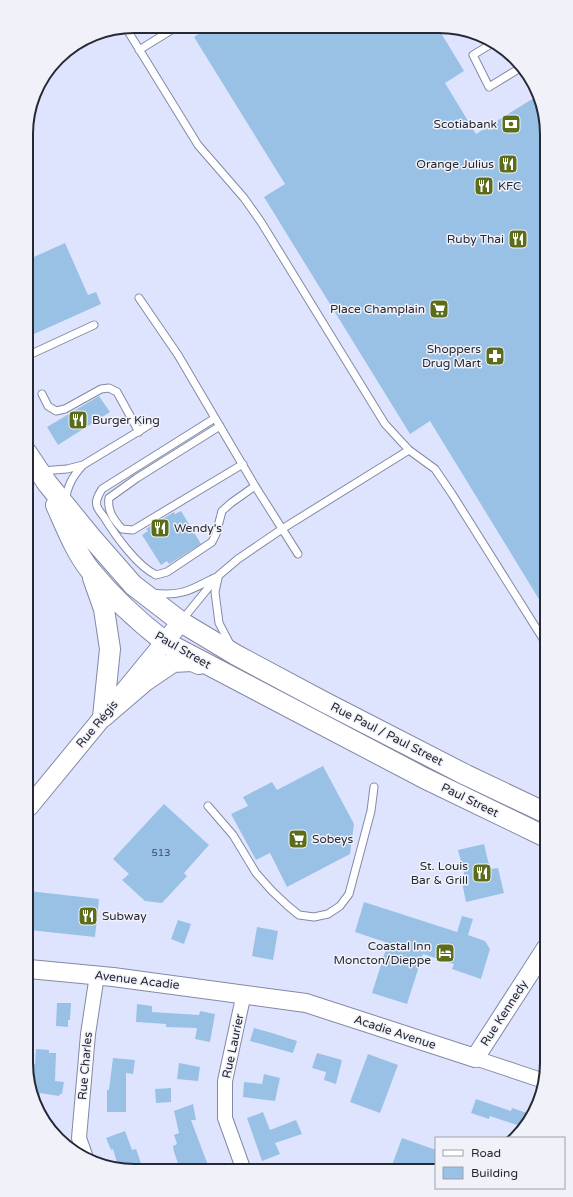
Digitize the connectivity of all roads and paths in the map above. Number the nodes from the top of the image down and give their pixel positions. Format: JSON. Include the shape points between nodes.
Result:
{"nodes":[{"id":1,"x":129,"y":33,"type":"edge"},
{"id":2,"x":167,"y":33,"type":"edge"},
{"id":3,"x":487,"y":46,"type":"edge"},
{"id":4,"x":140,"y":50,"type":"junction"},
{"id":5,"x":516,"y":70,"type":"edge"},
{"id":6,"x":138,"y":298,"type":"dead end"},
{"id":7,"x":94,"y":325,"type":"dead end"},
{"id":8,"x":33,"y":353,"type":"edge"},
{"id":9,"x":42,"y":394,"type":"dead end"},
{"id":10,"x":215,"y":418,"type":"junction"},
{"id":11,"x":154,"y":422,"type":"dead end"},
{"id":12,"x":220,"y":426,"type":"junction"},
{"id":13,"x":139,"y":432,"type":"junction"},
{"id":14,"x":408,"y":450,"type":"junction"},
{"id":15,"x":34,"y":464,"type":"edge"},
{"id":16,"x":83,"y":464,"type":"junction"},
{"id":17,"x":243,"y":464,"type":"junction"},
{"id":18,"x":255,"y":486,"type":"junction"},
{"id":19,"x":64,"y":504,"type":"junction"},
{"id":20,"x":282,"y":529,"type":"junction"},
{"id":21,"x":298,"y":554,"type":"dead end"},
{"id":22,"x":90,"y":569,"type":"junction"},
{"id":23,"x":218,"y":576,"type":"junction"},
{"id":24,"x":134,"y":585,"type":"junction"},
{"id":25,"x":181,"y":622,"type":"junction"},
{"id":26,"x":540,"y":634,"type":"edge"},
{"id":27,"x":165,"y":642,"type":"junction"},
{"id":28,"x":236,"y":655,"type":"junction"},
{"id":29,"x":212,"y":667,"type":"junction"},
{"id":30,"x":103,"y":717,"type":"junction"},
{"id":31,"x":374,"y":787,"type":"dead end"},
{"id":32,"x":33,"y":802,"type":"edge"},
{"id":33,"x":208,"y":806,"type":"dead end"},
{"id":34,"x":540,"y":809,"type":"edge"},
{"id":35,"x":540,"y":834,"type":"edge"},
{"id":36,"x":540,"y":957,"type":"edge"},
{"id":37,"x":33,"y":969,"type":"edge"},
{"id":38,"x":97,"y":975,"type":"junction"},
{"id":39,"x":244,"y":993,"type":"junction"},
{"id":40,"x":475,"y":1058,"type":"junction"},
{"id":41,"x":538,"y":1079,"type":"edge"},
{"id":42,"x":83,"y":1150,"type":"edge"},
{"id":43,"x":241,"y":1164,"type":"edge"}],
"edges":[{"from":1,"to":4,"type":"lane"},
{"from":2,"to":4,"type":"lane"},
{"from":3,"to":5,"type":"lane","via":[[473,55],[489,87]]},
{"from":4,"to":14,"type":"lane","via":[[198,145],[244,198],[261,222],[385,424]]},
{"from":6,"to":10,"type":"lane","via":[[160,327]]},
{"from":7,"to":8,"type":"lane"},
{"from":9,"to":13,"type":"lane","via":[[48,406],[56,411],[109,388],[117,392]]},
{"from":10,"to":12,"type":"lane"},
{"from":10,"to":18,"type":"lane","via":[[102,489],[98,495],[97,506],[113,532],[130,552],[156,575],[167,572],[212,542],[222,511]]},
{"from":11,"to":13,"type":"lane"},
{"from":12,"to":17,"type":"lane"},
{"from":12,"to":17,"type":"lane","via":[[109,498],[107,506],[114,521],[122,529],[133,530]]},
{"from":13,"to":16,"type":"lane"},
{"from":14,"to":20,"type":"lane"},
{"from":14,"to":26,"type":"lane","via":[[435,469]]},
{"from":15,"to":16,"type":"lane","via":[[67,469]]},
{"from":15,"to":19,"type":"main road","name":"Paul Street"},
{"from":15,"to":22,"type":"main road","name":"Paul Street","via":[[71,538]]},
{"from":16,"to":19,"type":"lane","via":[[72,477]]},
{"from":17,"to":18,"type":"lane"},
{"from":18,"to":20,"type":"lane"},
{"from":19,"to":24,"type":"main road","name":"Paul Street"},
{"from":20,"to":21,"type":"lane"},
{"from":20,"to":23,"type":"lane"},
{"from":22,"to":27,"type":"main road","name":"Paul Street","via":[[137,620]]},
{"from":22,"to":30,"type":"main road","via":[[104,609],[110,649]]},
{"from":23,"to":24,"type":"lane","via":[[186,592],[168,595],[153,593]]},
{"from":23,"to":25,"type":"lane"},
{"from":23,"to":28,"type":"lane","via":[[215,592],[219,623]]},
{"from":24,"to":25,"type":"main road","name":"Paul Street"},
{"from":25,"to":27,"type":"street","name":"Rue Régis"},
{"from":25,"to":28,"type":"main road","name":"Paul Street"},
{"from":27,"to":29,"type":"main road","name":"Paul Street"},
{"from":27,"to":30,"type":"street","name":"Rue Régis"},
{"from":28,"to":34,"type":"main road","name":"Rue Paul / Paul Street","via":[[466,775]]},
{"from":29,"to":30,"type":"main road","via":[[192,662],[173,662],[145,681]]},
{"from":29,"to":35,"type":"main road","name":"Paul Street","via":[[424,778]]},
{"from":30,"to":32,"type":"street","name":"Rue Régis"},
{"from":31,"to":33,"type":"lane","via":[[371,811],[349,894],[340,906],[328,914],[314,917],[299,915],[272,891],[256,872],[233,835]]},
{"from":36,"to":40,"type":"street","name":"Rue Kennedy"},
{"from":37,"to":38,"type":"street","name":"Avenue Acadie"},
{"from":38,"to":39,"type":"street","name":"Avenue Acadie"},
{"from":38,"to":42,"type":"street","name":"Rue Charles","via":[[88,1034],[79,1138]]},
{"from":39,"to":40,"type":"street","name":"Acadie Avenue","via":[[306,1003]]},
{"from":39,"to":43,"type":"street","name":"Rue Laurier","via":[[225,1080],[224,1118]]},
{"from":40,"to":41,"type":"street","name":"Acadie Avenue"}]}
